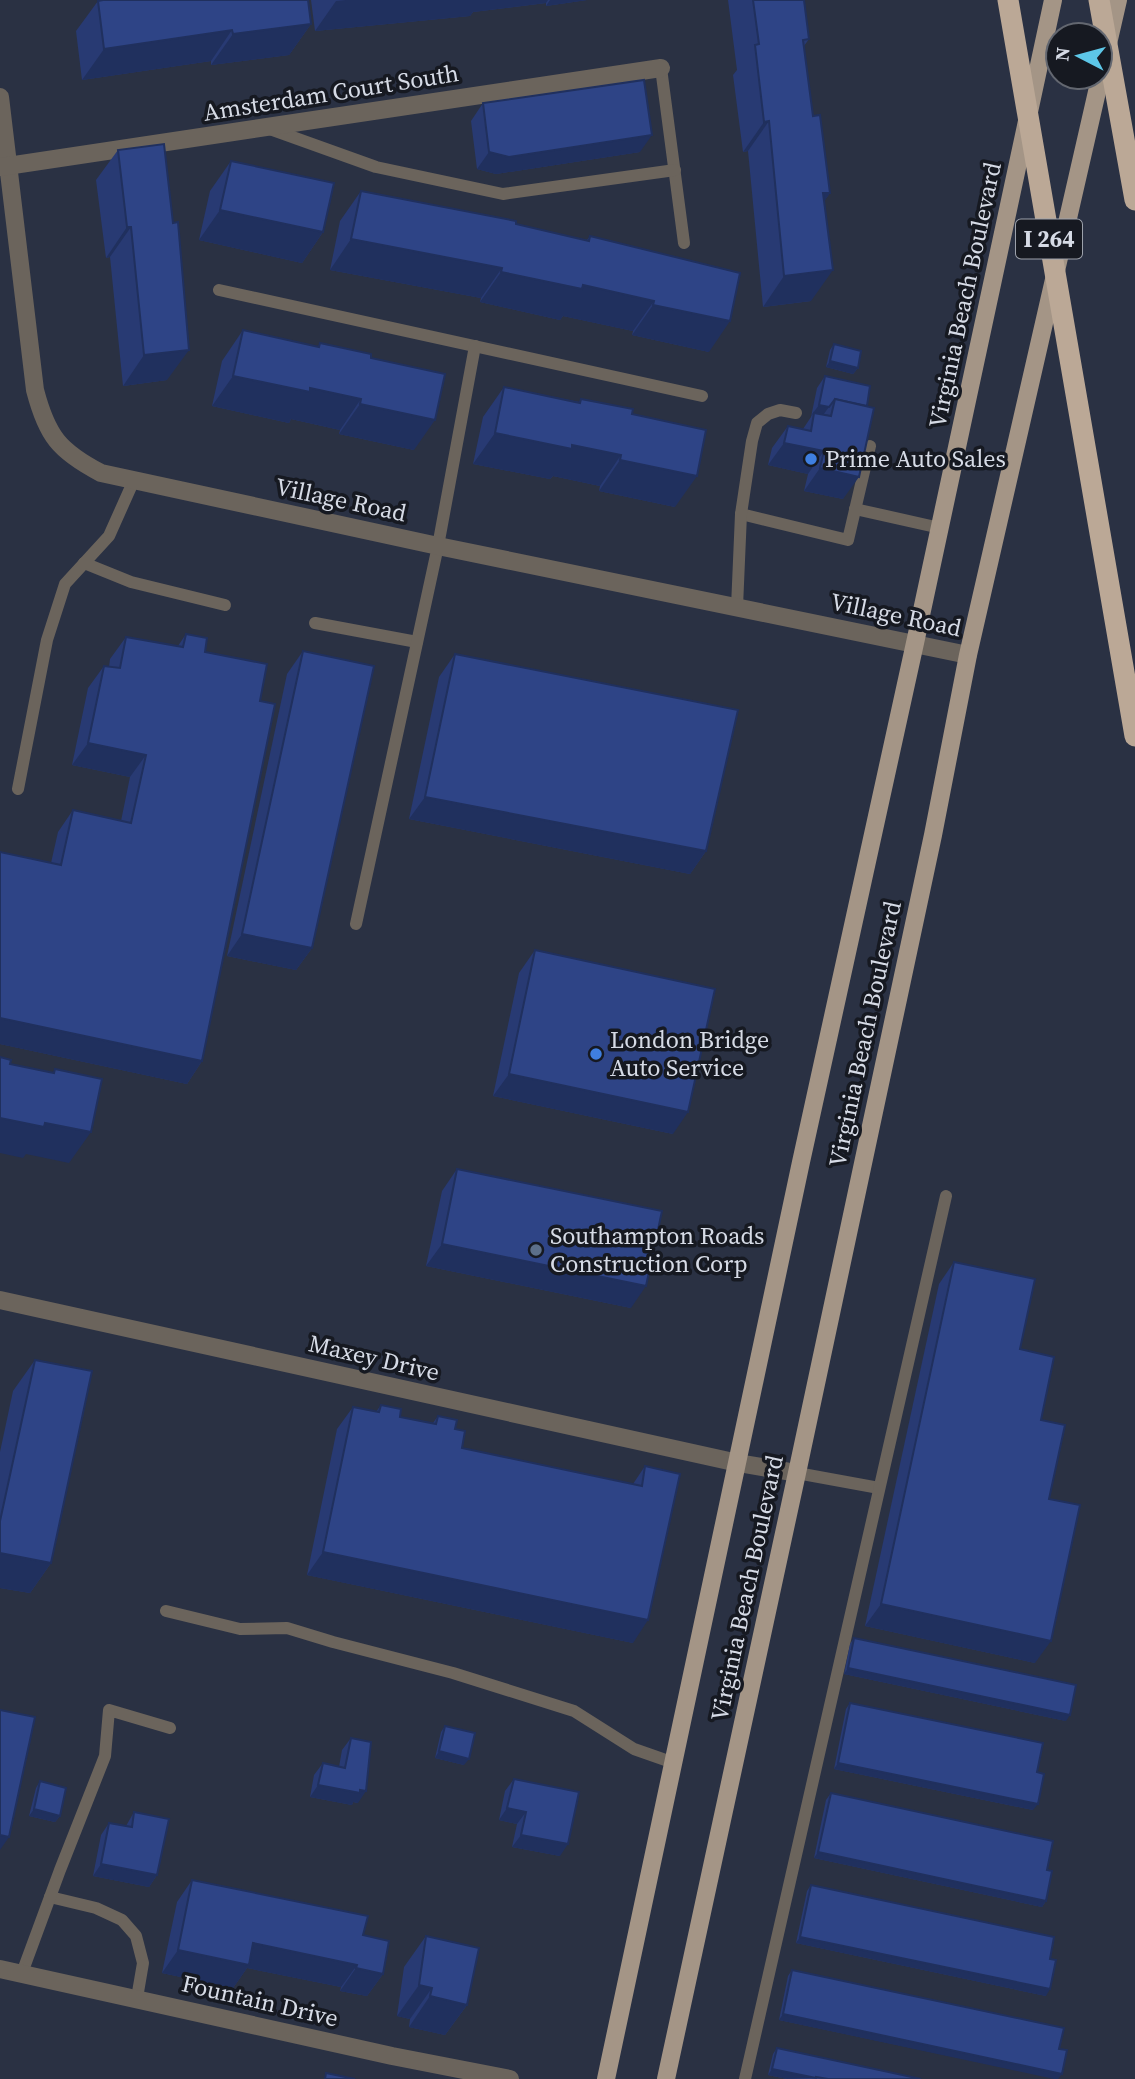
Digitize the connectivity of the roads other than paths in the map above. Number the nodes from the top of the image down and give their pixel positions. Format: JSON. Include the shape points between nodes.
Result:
{"nodes":[{"id":1,"x":1008,"y":0,"type":"edge"},
{"id":2,"x":1053,"y":0,"type":"edge"},
{"id":3,"x":1099,"y":0,"type":"edge"},
{"id":4,"x":1118,"y":0,"type":"edge"},
{"id":5,"x":661,"y":68,"type":"joint"},
{"id":6,"x":0,"y":97,"type":"edge"},
{"id":7,"x":267,"y":127,"type":"junction"},
{"id":8,"x":4,"y":167,"type":"edge"},
{"id":9,"x":675,"y":170,"type":"junction"},
{"id":10,"x":1135,"y":200,"type":"edge"},
{"id":11,"x":684,"y":243,"type":"dead end"},
{"id":12,"x":219,"y":289,"type":"dead end"},
{"id":13,"x":475,"y":346,"type":"junction"},
{"id":14,"x":702,"y":396,"type":"dead end"},
{"id":15,"x":796,"y":413,"type":"dead end"},
{"id":16,"x":870,"y":446,"type":"edge"},
{"id":17,"x":134,"y":480,"type":"junction"},
{"id":18,"x":855,"y":509,"type":"junction"},
{"id":19,"x":741,"y":514,"type":"junction"},
{"id":20,"x":940,"y":528,"type":"junction"},
{"id":21,"x":438,"y":546,"type":"junction"},
{"id":22,"x":84,"y":562,"type":"junction"},
{"id":23,"x":225,"y":605,"type":"dead end"},
{"id":24,"x":737,"y":607,"type":"junction"},
{"id":25,"x":315,"y":623,"type":"dead end"},
{"id":26,"x":417,"y":642,"type":"junction"},
{"id":27,"x":915,"y":643,"type":"junction"},
{"id":28,"x":968,"y":655,"type":"junction"},
{"id":29,"x":1135,"y":736,"type":"edge"},
{"id":30,"x":18,"y":789,"type":"dead end"},
{"id":31,"x":356,"y":924,"type":"dead end"},
{"id":32,"x":946,"y":1196,"type":"dead end"},
{"id":33,"x":0,"y":1300,"type":"edge"},
{"id":34,"x":738,"y":1463,"type":"junction"},
{"id":35,"x":797,"y":1474,"type":"junction"},
{"id":36,"x":879,"y":1488,"type":"junction"},
{"id":37,"x":166,"y":1611,"type":"dead end"},
{"id":38,"x":170,"y":1728,"type":"dead end"},
{"id":39,"x":674,"y":1763,"type":"junction"},
{"id":40,"x":50,"y":1897,"type":"junction"},
{"id":41,"x":0,"y":1969,"type":"edge"},
{"id":42,"x":22,"y":1973,"type":"junction"},
{"id":43,"x":137,"y":1998,"type":"junction"},
{"id":44,"x":471,"y":2075,"type":"edge"},
{"id":45,"x":510,"y":2079,"type":"edge"},
{"id":46,"x":606,"y":2079,"type":"edge"},
{"id":47,"x":666,"y":2079,"type":"edge"},
{"id":48,"x":745,"y":2079,"type":"edge"}],
"edges":[{"from":1,"to":29,"type":"highway","number":"I 264"},
{"from":2,"to":20,"type":"main road","name":"Virginia Beach Boulevard"},
{"from":3,"to":10,"type":"highway"},
{"from":4,"to":28,"type":"main road","name":"Virginia Beach Boulevard"},
{"from":5,"to":7,"type":"street","name":"Amsterdam Court South"},
{"from":5,"to":9,"type":"lane"},
{"from":6,"to":8,"type":"street","name":"Village Road"},
{"from":7,"to":8,"type":"street","name":"Amsterdam Court South"},
{"from":7,"to":9,"type":"lane","via":[[376,167],[503,194]]},
{"from":8,"to":17,"type":"street","name":"Village Road","via":[[42,417],[57,441],[77,460],[101,473]]},
{"from":9,"to":11,"type":"lane"},
{"from":12,"to":13,"type":"lane"},
{"from":13,"to":14,"type":"lane"},
{"from":13,"to":21,"type":"lane"},
{"from":15,"to":19,"type":"lane","via":[[780,410],[757,423]]},
{"from":16,"to":18,"type":"lane"},
{"from":17,"to":21,"type":"street","name":"Village Road"},
{"from":17,"to":22,"type":"lane","via":[[109,536]]},
{"from":18,"to":19,"type":"lane","via":[[848,540]]},
{"from":18,"to":20,"type":"lane"},
{"from":19,"to":24,"type":"lane"},
{"from":20,"to":27,"type":"main road","name":"Virginia Beach Boulevard"},
{"from":21,"to":24,"type":"street","name":"Village Road"},
{"from":21,"to":26,"type":"lane"},
{"from":22,"to":23,"type":"lane","via":[[131,582]]},
{"from":22,"to":30,"type":"lane","via":[[65,584],[47,640]]},
{"from":24,"to":27,"type":"street","name":"Village Road"},
{"from":25,"to":26,"type":"lane"},
{"from":26,"to":31,"type":"lane"},
{"from":27,"to":28,"type":"street","name":"Village Road"},
{"from":27,"to":34,"type":"main road","name":"Virginia Beach Boulevard"},
{"from":28,"to":35,"type":"main road","name":"Virginia Beach Boulevard"},
{"from":32,"to":36,"type":"lane"},
{"from":33,"to":34,"type":"street","name":"Maxey Drive"},
{"from":34,"to":35,"type":"street","name":"Maxey Drive"},
{"from":34,"to":39,"type":"main road","name":"Virginia Beach Boulevard"},
{"from":35,"to":36,"type":"lane"},
{"from":35,"to":47,"type":"main road","name":"Virginia Beach Boulevard"},
{"from":36,"to":48,"type":"lane"},
{"from":37,"to":39,"type":"lane","via":[[240,1629],[287,1628],[453,1673],[574,1711],[634,1749]]},
{"from":38,"to":40,"type":"lane","via":[[108,1710],[105,1756]]},
{"from":39,"to":46,"type":"main road","name":"Virginia Beach Boulevard"},
{"from":40,"to":42,"type":"lane"},
{"from":40,"to":43,"type":"lane","via":[[96,1908],[122,1920],[136,1936],[143,1963]]},
{"from":41,"to":42,"type":"street","name":"Fountain Drive"},
{"from":42,"to":43,"type":"street","name":"Fountain Drive"},
{"from":43,"to":44,"type":"street","name":"Fountain Drive"},
{"from":44,"to":45,"type":"street","name":"Fountain Drive"}]}
